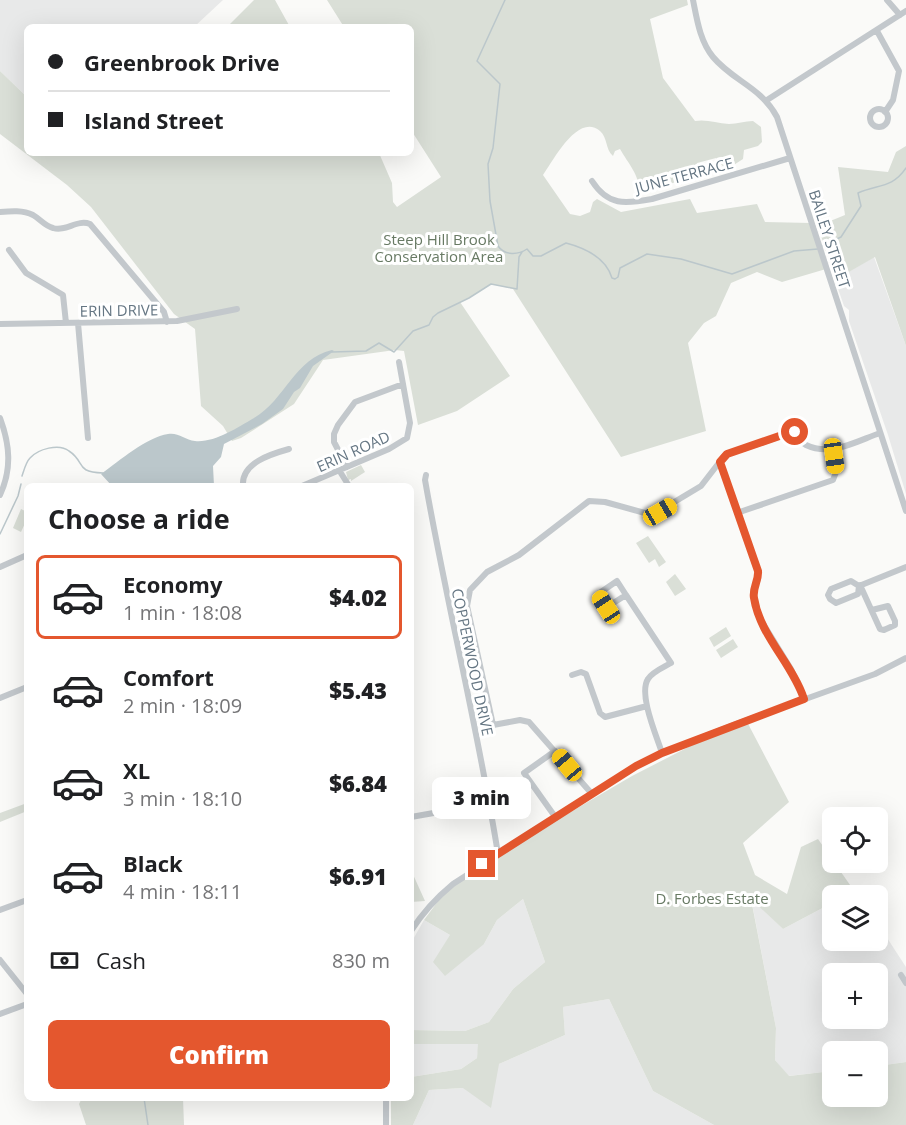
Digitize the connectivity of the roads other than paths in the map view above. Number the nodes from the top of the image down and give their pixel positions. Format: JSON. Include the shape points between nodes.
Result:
{"nodes":[{"id":1,"x":693,"y":0,"type":"edge"},
{"id":2,"x":887,"y":0,"type":"edge"},
{"id":3,"x":903,"y":13,"type":"edge"},
{"id":4,"x":877,"y":31,"type":"junction"},
{"id":5,"x":767,"y":100,"type":"junction"},
{"id":6,"x":885,"y":112,"type":"dead end"},
{"id":7,"x":790,"y":158,"type":"junction"},
{"id":8,"x":592,"y":181,"type":"dead end"},
{"id":9,"x":0,"y":212,"type":"edge"},
{"id":10,"x":9,"y":250,"type":"dead end"},
{"id":11,"x":237,"y":309,"type":"dead end"},
{"id":12,"x":167,"y":322,"type":"junction"},
{"id":13,"x":66,"y":323,"type":"junction"},
{"id":14,"x":78,"y":323,"type":"junction"},
{"id":15,"x":0,"y":324,"type":"edge"},
{"id":16,"x":399,"y":362,"type":"dead end"},
{"id":17,"x":403,"y":384,"type":"junction"},
{"id":18,"x":0,"y":418,"type":"edge"},
{"id":19,"x":880,"y":433,"type":"junction"},
{"id":20,"x":88,"y":438,"type":"dead end"},
{"id":21,"x":289,"y":449,"type":"dead end"},
{"id":22,"x":834,"y":450,"type":"junction"},
{"id":23,"x":720,"y":462,"type":"junction"},
{"id":24,"x":347,"y":467,"type":"junction"},
{"id":25,"x":339,"y":470,"type":"junction"},
{"id":26,"x":426,"y":475,"type":"dead end"},
{"id":27,"x":243,"y":483,"type":"edge"},
{"id":28,"x":309,"y":483,"type":"edge"},
{"id":29,"x":347,"y":483,"type":"edge"},
{"id":30,"x":0,"y":495,"type":"edge"},
{"id":31,"x":906,"y":512,"type":"edge"},
{"id":32,"x":737,"y":513,"type":"junction"},
{"id":33,"x":24,"y":556,"type":"edge"},
{"id":34,"x":0,"y":567,"type":"edge"},
{"id":35,"x":906,"y":567,"type":"edge"},
{"id":36,"x":860,"y":586,"type":"junction"},
{"id":37,"x":626,"y":595,"type":"junction"},
{"id":38,"x":872,"y":610,"type":"dead end"},
{"id":39,"x":906,"y":658,"type":"edge"},
{"id":40,"x":572,"y":675,"type":"dead end"},
{"id":41,"x":24,"y":690,"type":"edge"},
{"id":42,"x":0,"y":698,"type":"edge"},
{"id":43,"x":804,"y":699,"type":"junction"},
{"id":44,"x":647,"y":706,"type":"junction"},
{"id":45,"x":555,"y":751,"type":"junction"},
{"id":46,"x":662,"y":753,"type":"junction"},
{"id":47,"x":592,"y":794,"type":"junction"},
{"id":48,"x":490,"y":803,"type":"junction"},
{"id":49,"x":414,"y":816,"type":"edge"},
{"id":50,"x":556,"y":818,"type":"junction"},
{"id":51,"x":498,"y":854,"type":"junction"},
{"id":52,"x":24,"y":901,"type":"edge"},
{"id":53,"x":0,"y":910,"type":"edge"},
{"id":54,"x":414,"y":925,"type":"edge"},
{"id":55,"x":0,"y":960,"type":"edge"},
{"id":56,"x":900,"y":975,"type":"dead end"},
{"id":57,"x":906,"y":983,"type":"edge"},
{"id":58,"x":24,"y":990,"type":"edge"},
{"id":59,"x":24,"y":1005,"type":"edge"},
{"id":60,"x":0,"y":1014,"type":"edge"},
{"id":61,"x":386,"y":1101,"type":"edge"},
{"id":62,"x":386,"y":1125,"type":"edge"}],
"edges":[{"from":1,"to":5,"type":"street","name":"BAILEY STREET","via":[[701,35],[713,56]]},
{"from":2,"to":3,"type":"street"},
{"from":3,"to":4,"type":"street"},
{"from":4,"to":5,"type":"street"},
{"from":4,"to":6,"type":"street","via":[[899,71],[893,100]]},
{"from":5,"to":7,"type":"street","name":"BAILEY STREET","via":[[777,117]]},
{"from":7,"to":8,"type":"street","name":"JUNE TERRACE","via":[[638,202],[605,197]]},
{"from":7,"to":19,"type":"street","name":"BAILEY STREET"},
{"from":9,"to":12,"type":"street","via":[[26,213],[56,229],[82,222],[90,224],[164,312]]},
{"from":10,"to":13,"type":"street","via":[[26,273],[63,295]]},
{"from":11,"to":12,"type":"street","name":"ERIN DRIVE"},
{"from":12,"to":14,"type":"street","name":"ERIN DRIVE"},
{"from":13,"to":14,"type":"street","name":"ERIN DRIVE"},
{"from":13,"to":15,"type":"street","name":"ERIN DRIVE"},
{"from":14,"to":20,"type":"street"},
{"from":16,"to":17,"type":"street","name":"ERIN ROAD"},
{"from":17,"to":24,"type":"street","name":"ERIN ROAD","via":[[410,423],[407,438]]},
{"from":17,"to":24,"type":"street","via":[[355,402],[338,425],[334,442]]},
{"from":18,"to":30,"type":"street","via":[[9,454],[8,474]]},
{"from":19,"to":22,"type":"street"},
{"from":19,"to":31,"type":"street","name":"BAILEY STREET"},
{"from":21,"to":27,"type":"street","via":[[249,467]]},
{"from":22,"to":23,"type":"street","via":[[806,445],[793,432],[727,454]]},
{"from":22,"to":32,"type":"street","via":[[833,480]]},
{"from":23,"to":32,"type":"street"},
{"from":23,"to":45,"type":"street","via":[[700,486],[656,513],[589,501],[519,555],[487,572],[470,590],[467,606],[493,725],[525,720]]},
{"from":24,"to":25,"type":"street","name":"ERIN ROAD"},
{"from":25,"to":28,"type":"street","name":"ERIN ROAD"},
{"from":25,"to":29,"type":"street"},
{"from":26,"to":48,"type":"street","name":"COPPERWOOD DRIVE","via":[[434,532]]},
{"from":32,"to":43,"type":"street","via":[[758,571],[753,592],[759,617],[791,669]]},
{"from":33,"to":34,"type":"street"},
{"from":35,"to":36,"type":"street"},
{"from":36,"to":36,"type":"street","via":[[858,594],[836,603],[829,597],[831,589],[851,581]]},
{"from":36,"to":38,"type":"street"},
{"from":37,"to":37,"type":"street","via":[[617,581],[598,594],[607,607]]},
{"from":37,"to":44,"type":"street","via":[[671,663],[646,681]]},
{"from":39,"to":43,"type":"street","via":[[875,674]]},
{"from":40,"to":44,"type":"street","via":[[581,672],[588,677],[604,717]]},
{"from":41,"to":42,"type":"street"},
{"from":43,"to":46,"type":"street"},
{"from":44,"to":46,"type":"street"},
{"from":45,"to":47,"type":"street"},
{"from":45,"to":50,"type":"street","via":[[524,773]]},
{"from":46,"to":47,"type":"street","via":[[627,770]]},
{"from":47,"to":50,"type":"street"},
{"from":48,"to":49,"type":"street"},
{"from":48,"to":51,"type":"street","name":"COPPERWOOD DRIVE"},
{"from":50,"to":51,"type":"street"},
{"from":51,"to":54,"type":"street","via":[[434,900]]},
{"from":52,"to":53,"type":"street"},
{"from":55,"to":58,"type":"street"},
{"from":56,"to":57,"type":"street"},
{"from":59,"to":60,"type":"street"},
{"from":61,"to":62,"type":"street"}]}
